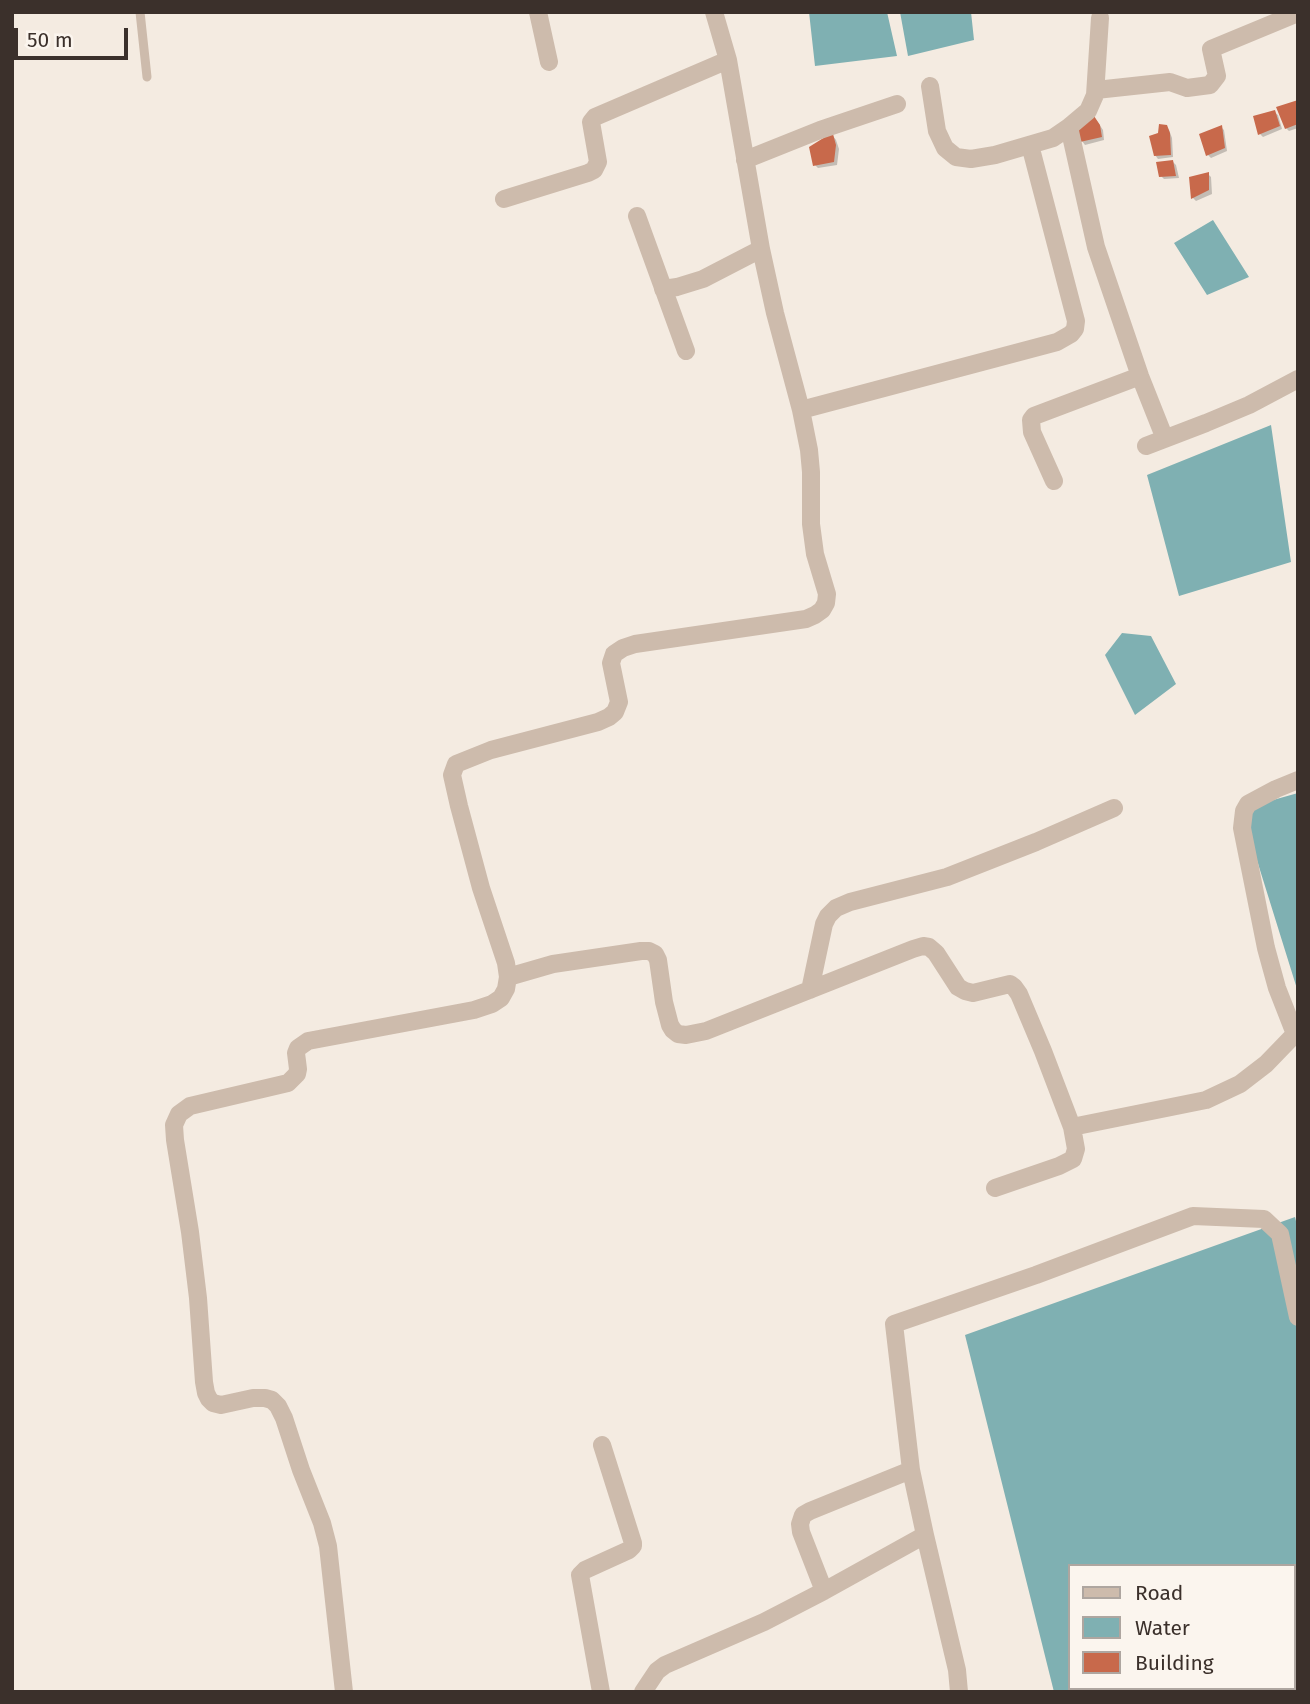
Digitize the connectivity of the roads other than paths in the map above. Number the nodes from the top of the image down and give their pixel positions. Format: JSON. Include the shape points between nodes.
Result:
{"nodes":[{"id":1,"x":140,"y":12,"type":"edge"},
{"id":2,"x":538,"y":12,"type":"edge"},
{"id":3,"x":715,"y":12,"type":"edge"},
{"id":4,"x":1298,"y":13,"type":"edge"},
{"id":5,"x":1100,"y":18,"type":"dead end"},
{"id":6,"x":728,"y":61,"type":"junction"},
{"id":7,"x":549,"y":62,"type":"dead end"},
{"id":8,"x":148,"y":77,"type":"dead end"},
{"id":9,"x":930,"y":86,"type":"dead end"},
{"id":10,"x":1096,"y":90,"type":"junction"},
{"id":11,"x":897,"y":104,"type":"dead end"},
{"id":12,"x":1069,"y":127,"type":"junction"},
{"id":13,"x":1030,"y":145,"type":"junction"},
{"id":14,"x":745,"y":160,"type":"junction"},
{"id":15,"x":504,"y":199,"type":"dead end"},
{"id":16,"x":637,"y":216,"type":"dead end"},
{"id":17,"x":761,"y":249,"type":"junction"},
{"id":18,"x":663,"y":289,"type":"junction"},
{"id":19,"x":686,"y":351,"type":"dead end"},
{"id":20,"x":1140,"y":376,"type":"junction"},
{"id":21,"x":1298,"y":379,"type":"edge"},
{"id":22,"x":800,"y":410,"type":"junction"},
{"id":23,"x":1165,"y":439,"type":"junction"},
{"id":24,"x":1146,"y":446,"type":"dead end"},
{"id":25,"x":1054,"y":481,"type":"dead end"},
{"id":26,"x":1298,"y":780,"type":"edge"},
{"id":27,"x":1114,"y":808,"type":"dead end"},
{"id":28,"x":508,"y":977,"type":"junction"},
{"id":29,"x":810,"y":990,"type":"junction"},
{"id":30,"x":1296,"y":1034,"type":"edge"},
{"id":31,"x":1072,"y":1127,"type":"junction"},
{"id":32,"x":995,"y":1188,"type":"dead end"},
{"id":33,"x":1298,"y":1317,"type":"edge"},
{"id":34,"x":602,"y":1445,"type":"dead end"},
{"id":35,"x":911,"y":1470,"type":"junction"},
{"id":36,"x":925,"y":1535,"type":"junction"},
{"id":37,"x":824,"y":1591,"type":"junction"},
{"id":38,"x":344,"y":1692,"type":"edge"},
{"id":39,"x":600,"y":1692,"type":"edge"},
{"id":40,"x":643,"y":1692,"type":"edge"},
{"id":41,"x":959,"y":1692,"type":"edge"}],
"edges":[{"from":1,"to":8,"type":"lane"},
{"from":2,"to":7,"type":"street"},
{"from":3,"to":6,"type":"street"},
{"from":4,"to":10,"type":"street","via":[[1211,49],[1217,76],[1210,85],[1187,88],[1170,82]]},
{"from":5,"to":10,"type":"street"},
{"from":6,"to":14,"type":"street"},
{"from":6,"to":15,"type":"street","via":[[594,117],[598,162],[594,170]]},
{"from":9,"to":13,"type":"street","via":[[937,131],[945,148],[957,157],[971,159]]},
{"from":10,"to":12,"type":"street","via":[[1088,111]]},
{"from":11,"to":14,"type":"street"},
{"from":12,"to":13,"type":"street"},
{"from":12,"to":20,"type":"street","via":[[1096,247]]},
{"from":13,"to":22,"type":"street","via":[[1076,321],[1071,334]]},
{"from":14,"to":17,"type":"street"},
{"from":16,"to":18,"type":"street"},
{"from":17,"to":18,"type":"street","via":[[703,279]]},
{"from":17,"to":22,"type":"street"},
{"from":18,"to":19,"type":"street"},
{"from":20,"to":23,"type":"street"},
{"from":20,"to":25,"type":"street","via":[[1034,416],[1032,432]]},
{"from":21,"to":23,"type":"street","via":[[1249,405]]},
{"from":22,"to":28,"type":"street","via":[[809,450],[815,554],[827,594],[822,610],[806,618],[623,648],[611,663],[619,702],[610,717],[491,750],[460,761],[453,769],[459,806]]},
{"from":23,"to":24,"type":"street"},
{"from":26,"to":30,"type":"street","via":[[1248,804],[1242,828],[1266,948]]},
{"from":27,"to":29,"type":"street","via":[[947,877],[836,908],[824,924]]},
{"from":28,"to":29,"type":"street","via":[[554,964],[649,951],[657,960],[670,1026],[687,1035]]},
{"from":28,"to":38,"type":"street","via":[[501,998],[474,1010],[302,1044],[296,1053],[297,1074],[288,1083],[190,1107],[179,1114],[174,1125],[206,1393],[220,1405],[253,1398],[272,1400],[284,1418],[328,1546]]},
{"from":29,"to":31,"type":"street","via":[[923,946],[936,953],[965,991],[1010,984],[1019,994]]},
{"from":30,"to":31,"type":"street","via":[[1240,1084],[1206,1100]]},
{"from":31,"to":32,"type":"street","via":[[1073,1159]]},
{"from":33,"to":35,"type":"street","via":[[1280,1234],[1264,1219],[1193,1216],[894,1324]]},
{"from":34,"to":39,"type":"street","via":[[634,1543],[580,1575]]},
{"from":35,"to":36,"type":"street"},
{"from":35,"to":37,"type":"street","via":[[803,1515],[801,1532]]},
{"from":36,"to":37,"type":"street"},
{"from":36,"to":41,"type":"street"},
{"from":37,"to":40,"type":"street","via":[[665,1665]]}]}
